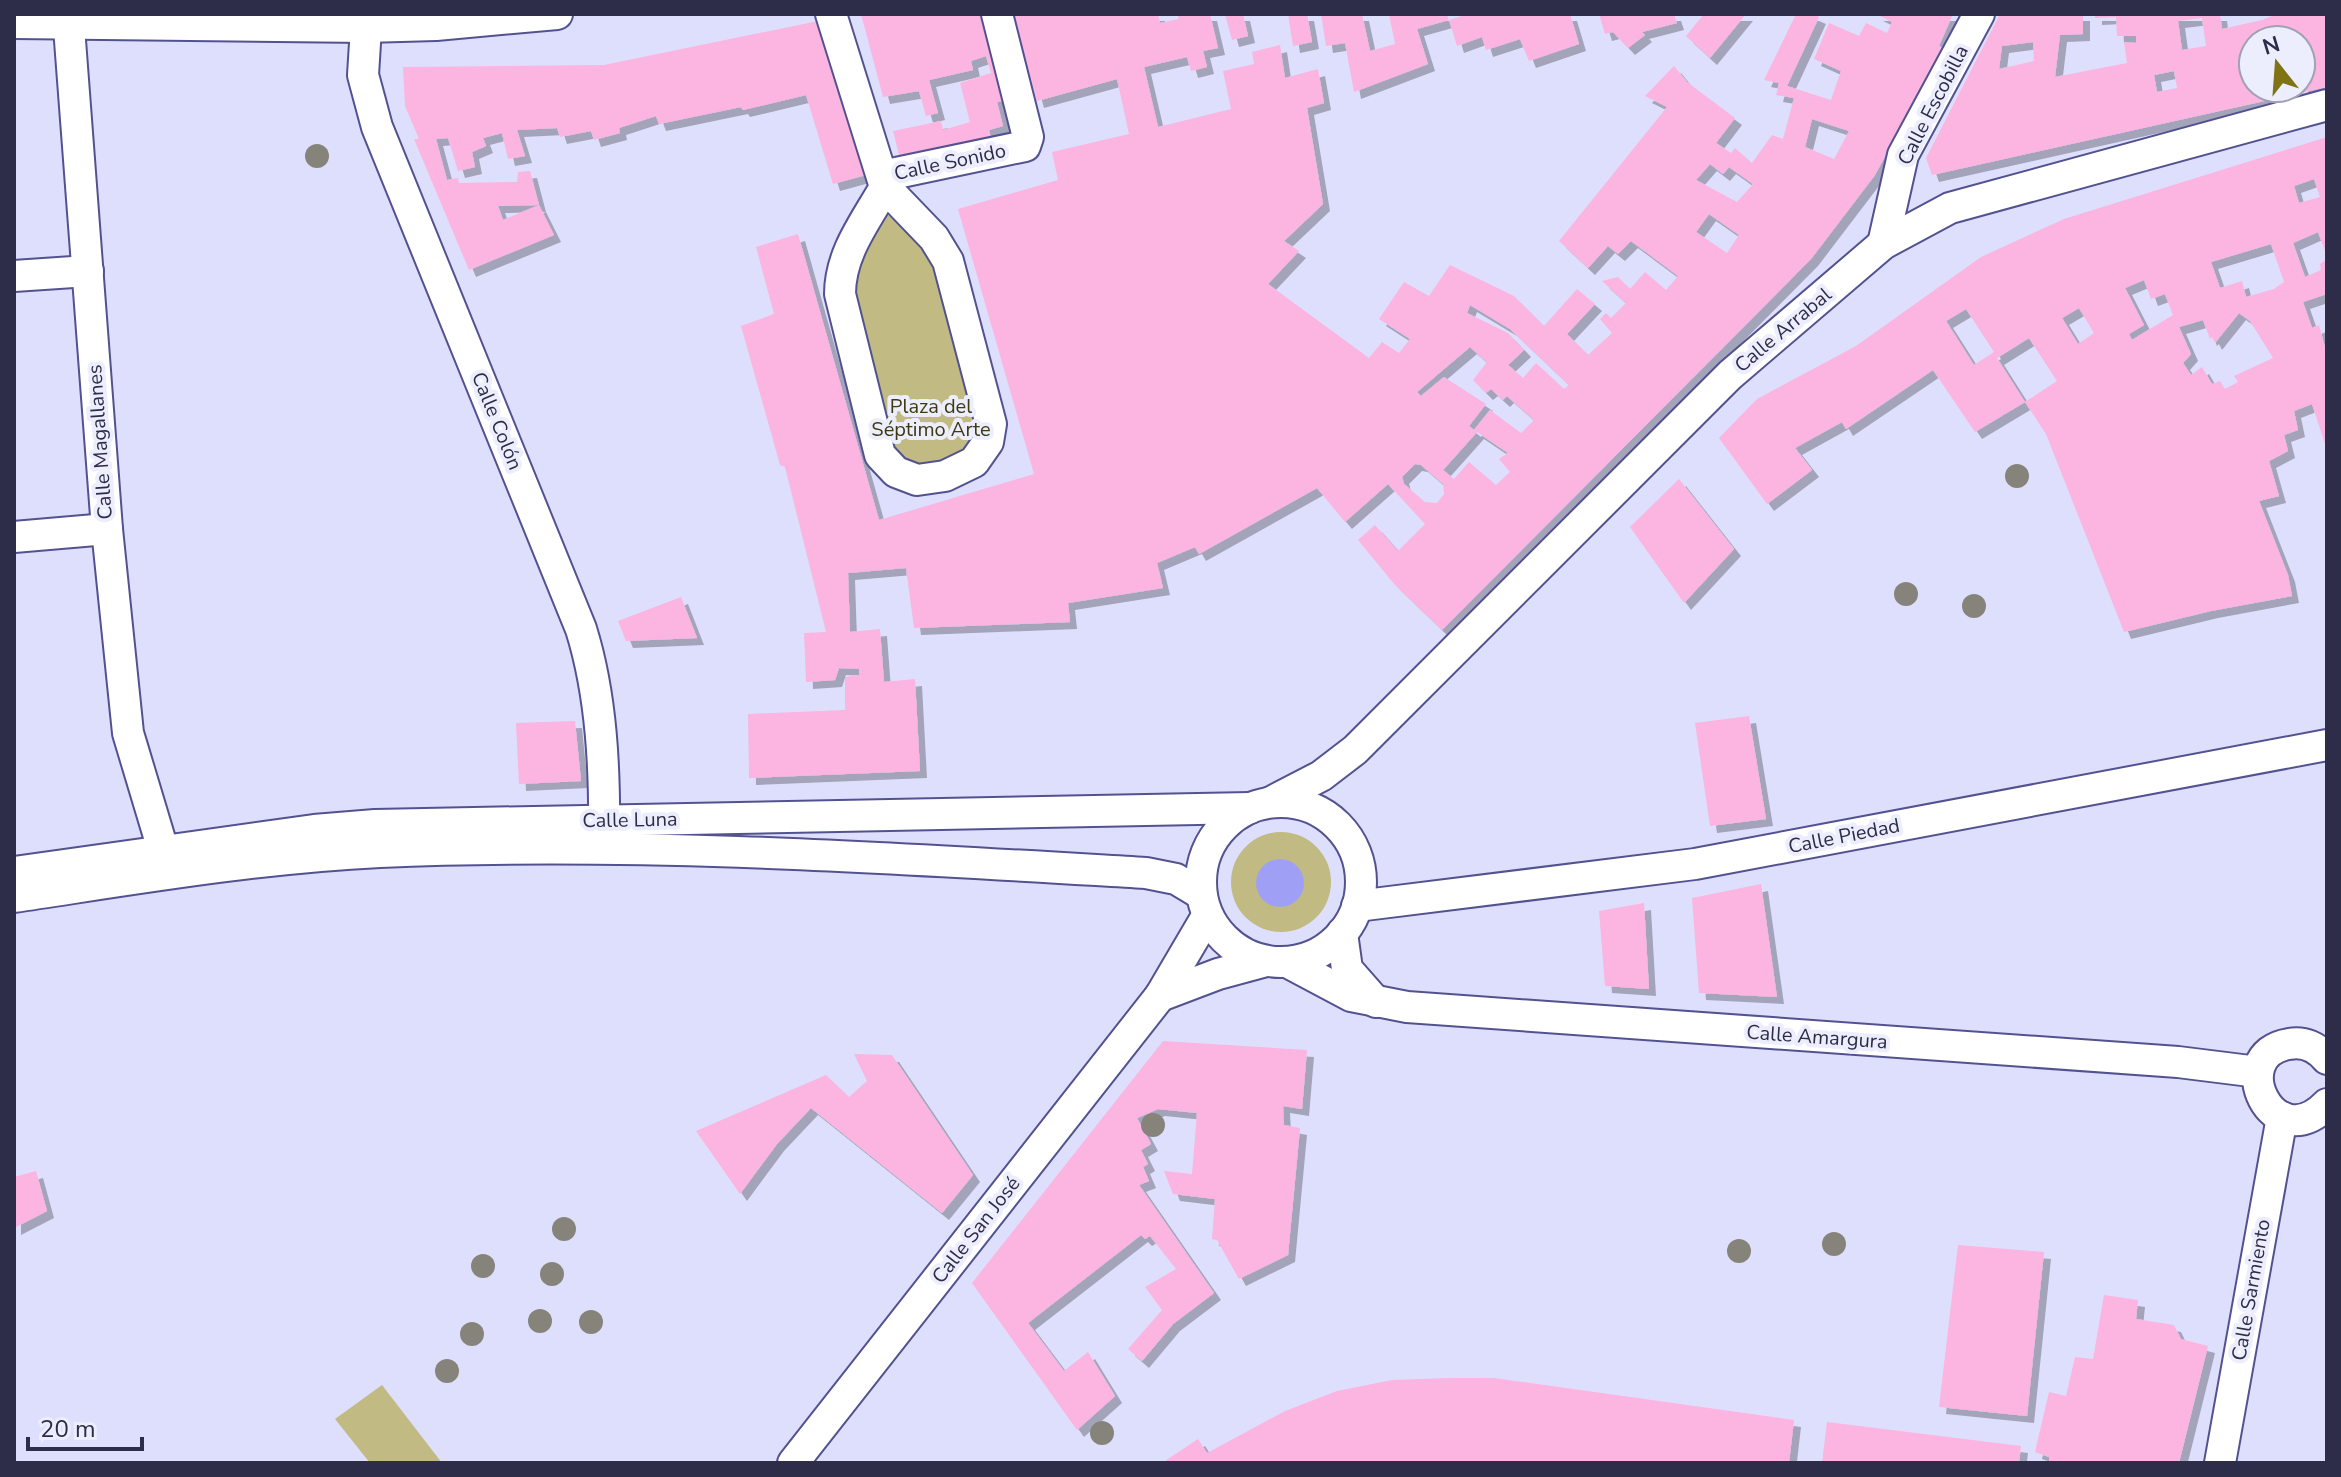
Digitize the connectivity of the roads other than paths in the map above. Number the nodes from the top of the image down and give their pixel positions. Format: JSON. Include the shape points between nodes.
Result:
{"nodes":[{"id":1,"x":557,"y":14,"type":"edge"},
{"id":2,"x":831,"y":14,"type":"edge"},
{"id":3,"x":997,"y":14,"type":"edge"},
{"id":4,"x":1979,"y":14,"type":"edge"},
{"id":5,"x":68,"y":20,"type":"edge"},
{"id":6,"x":14,"y":23,"type":"edge"},
{"id":7,"x":366,"y":27,"type":"junction"},
{"id":8,"x":2327,"y":105,"type":"edge"},
{"id":9,"x":884,"y":181,"type":"junction"},
{"id":10,"x":1883,"y":244,"type":"junction"},
{"id":11,"x":88,"y":271,"type":"junction"},
{"id":12,"x":14,"y":276,"type":"edge"},
{"id":13,"x":107,"y":529,"type":"junction"},
{"id":14,"x":14,"y":537,"type":"edge"},
{"id":15,"x":2327,"y":745,"type":"edge"},
{"id":16,"x":1355,"y":750,"type":"junction"},
{"id":17,"x":1260,"y":805,"type":"junction"},
{"id":18,"x":1332,"y":820,"type":"junction"},
{"id":19,"x":604,"y":836,"type":"junction"},
{"id":20,"x":166,"y":864,"type":"junction"},
{"id":21,"x":14,"y":872,"type":"edge"},
{"id":22,"x":14,"y":897,"type":"edge"},
{"id":23,"x":1204,"y":905,"type":"junction"},
{"id":24,"x":1357,"y":906,"type":"junction"},
{"id":25,"x":1342,"y":933,"type":"junction"},
{"id":26,"x":1276,"y":962,"type":"junction"},
{"id":27,"x":1160,"y":996,"type":"junction"},
{"id":28,"x":1377,"y":1003,"type":"junction"},
{"id":29,"x":2327,"y":1059,"type":"edge"},
{"id":30,"x":2258,"y":1072,"type":"junction"},
{"id":31,"x":2327,"y":1105,"type":"edge"},
{"id":32,"x":2282,"y":1117,"type":"junction"},
{"id":33,"x":793,"y":1463,"type":"edge"},
{"id":34,"x":2220,"y":1463,"type":"edge"}],
"edges":[{"from":1,"to":7,"type":"street"},
{"from":2,"to":9,"type":"street"},
{"from":3,"to":9,"type":"street","name":"Calle Sonido","via":[[1028,137],[1025,146]]},
{"from":4,"to":10,"type":"street","name":"Calle Escobilla","via":[[1903,155]]},
{"from":5,"to":6,"type":"street"},
{"from":5,"to":7,"type":"street"},
{"from":5,"to":11,"type":"street","name":"Calle Magallanes"},
{"from":7,"to":19,"type":"street","name":"Calle Colón","via":[[363,75],[377,127],[592,664]]},
{"from":8,"to":10,"type":"street","name":"Calle Arrabal","via":[[1968,202]]},
{"from":9,"to":9,"type":"street","via":[[845,257],[840,294],[880,455],[896,472],[917,480],[945,476],[974,462],[988,442],[986,398],[948,261]]},
{"from":10,"to":16,"type":"street","name":"Calle Arrabal","via":[[1730,375]]},
{"from":11,"to":12,"type":"street"},
{"from":11,"to":13,"type":"street","name":"Calle Magallanes"},
{"from":13,"to":14,"type":"street"},
{"from":13,"to":20,"type":"street","name":"Calle Magallanes","via":[[128,733]]},
{"from":15,"to":24,"type":"street","name":"Calle Piedad","via":[[1695,864]]},
{"from":16,"to":17,"type":"street","name":"Calle Arrabal","via":[[1321,776]]},
{"from":16,"to":18,"type":"street","name":"Calle Arrabal","via":[[1335,788]]},
{"from":17,"to":18,"type":"street","via":[[1293,803]]},
{"from":17,"to":19,"type":"street","name":"Calle Luna"},
{"from":17,"to":23,"type":"street","via":[[1221,828],[1203,859]]},
{"from":18,"to":24,"type":"street","via":[[1358,859]]},
{"from":19,"to":20,"type":"street","name":"Calle Luna","via":[[375,825],[314,830]]},
{"from":19,"to":23,"type":"street","name":"Calle Luna","via":[[1146,873],[1176,879]]},
{"from":20,"to":21,"type":"street","name":"Calle Luna"},
{"from":20,"to":22,"type":"street","name":"Calle Luna"},
{"from":23,"to":26,"type":"street","via":[[1222,937],[1242,953]]},
{"from":23,"to":27,"type":"street","name":"Calle San José"},
{"from":24,"to":25,"type":"street"},
{"from":25,"to":26,"type":"street","via":[[1308,958]]},
{"from":25,"to":28,"type":"street","via":[[1347,969]]},
{"from":26,"to":27,"type":"street","via":[[1218,974]]},
{"from":26,"to":28,"type":"street","name":"Calle Amargura"},
{"from":27,"to":33,"type":"street","name":"Calle San José"},
{"from":28,"to":30,"type":"street","name":"Calle Amargura"},
{"from":29,"to":30,"type":"street","via":[[2305,1044],[2281,1045]]},
{"from":30,"to":32,"type":"street","via":[[2262,1099]]},
{"from":31,"to":32,"type":"street","via":[[2306,1119]]},
{"from":32,"to":34,"type":"street","name":"Calle Sarmiento"}]}
